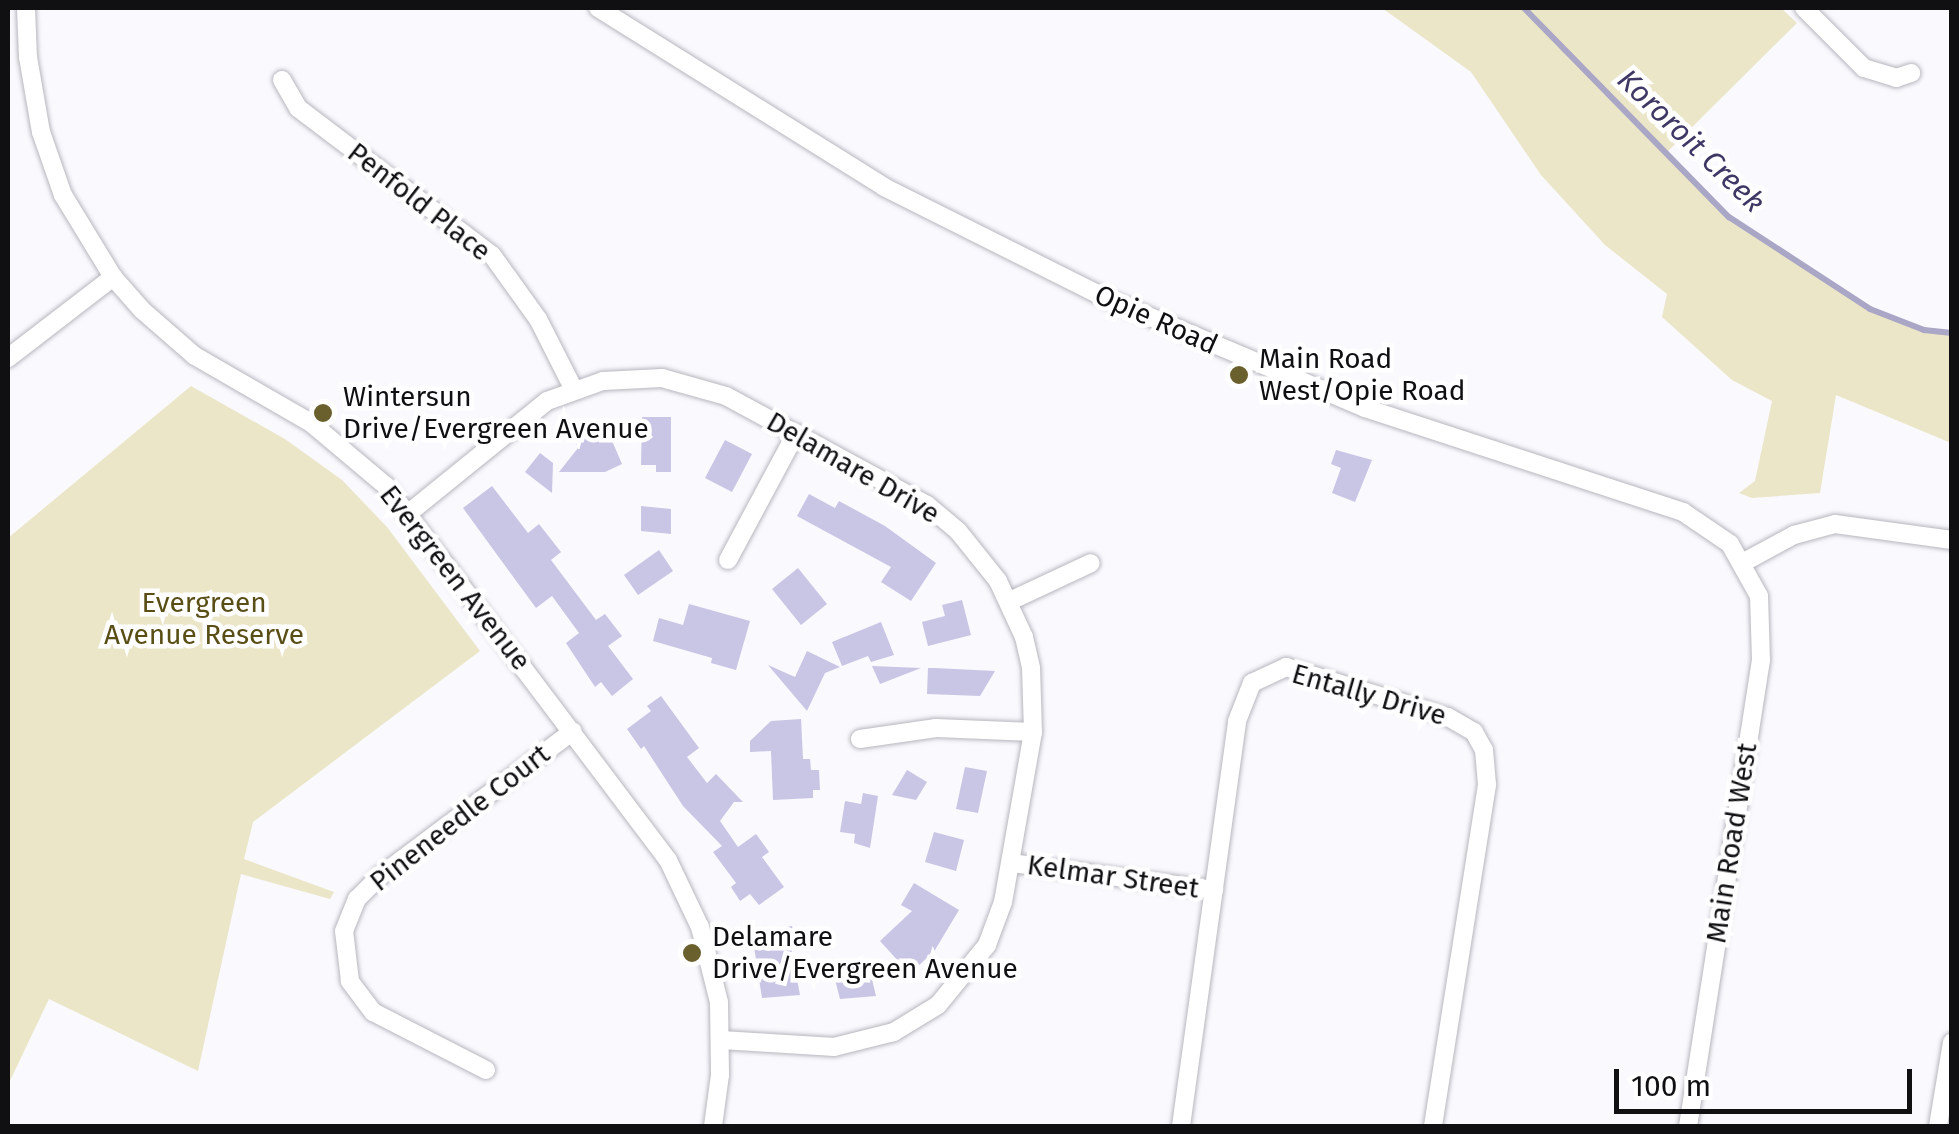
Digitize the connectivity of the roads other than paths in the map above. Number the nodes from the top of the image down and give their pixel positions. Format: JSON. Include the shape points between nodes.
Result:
{"nodes":[{"id":1,"x":26,"y":8,"type":"edge"},
{"id":2,"x":598,"y":8,"type":"edge"},
{"id":3,"x":1804,"y":8,"type":"edge"},
{"id":4,"x":1911,"y":73,"type":"dead end"},
{"id":5,"x":282,"y":80,"type":"dead end"},
{"id":6,"x":113,"y":277,"type":"junction"},
{"id":7,"x":8,"y":358,"type":"edge"},
{"id":8,"x":573,"y":388,"type":"junction"},
{"id":9,"x":796,"y":434,"type":"junction"},
{"id":10,"x":410,"y":512,"type":"junction"},
{"id":11,"x":1952,"y":540,"type":"edge"},
{"id":12,"x":728,"y":560,"type":"dead end"},
{"id":13,"x":1744,"y":562,"type":"junction"},
{"id":14,"x":1091,"y":564,"type":"dead end"},
{"id":15,"x":1010,"y":602,"type":"junction"},
{"id":16,"x":573,"y":731,"type":"junction"},
{"id":17,"x":1033,"y":732,"type":"junction"},
{"id":18,"x":860,"y":739,"type":"dead end"},
{"id":19,"x":1012,"y":863,"type":"junction"},
{"id":20,"x":1214,"y":890,"type":"junction"},
{"id":21,"x":722,"y":1040,"type":"junction"},
{"id":22,"x":1952,"y":1042,"type":"edge"},
{"id":23,"x":486,"y":1070,"type":"dead end"},
{"id":24,"x":713,"y":1126,"type":"edge"},
{"id":25,"x":1180,"y":1126,"type":"edge"},
{"id":26,"x":1433,"y":1126,"type":"edge"},
{"id":27,"x":1688,"y":1126,"type":"edge"},
{"id":28,"x":1938,"y":1126,"type":"edge"}],
"edges":[{"from":1,"to":6,"type":"street","name":"Evergreen Avenue","via":[[40,132],[63,194]]},
{"from":2,"to":13,"type":"street","name":"Opie Road","via":[[786,128],[982,239],[1319,391],[1683,512],[1716,531]]},
{"from":3,"to":4,"type":"street","via":[[1864,68],[1896,78]]},
{"from":5,"to":8,"type":"street","name":"Penfold Place","via":[[298,108],[492,255],[538,319]]},
{"from":6,"to":7,"type":"street"},
{"from":6,"to":10,"type":"street","name":"Evergreen Avenue","via":[[168,336],[311,423]]},
{"from":8,"to":9,"type":"street","name":"Delamare Drive","via":[[632,377],[694,384]]},
{"from":8,"to":10,"type":"street","name":"Delamare Drive","via":[[526,414]]},
{"from":9,"to":12,"type":"street"},
{"from":9,"to":15,"type":"street","name":"Delamare Drive","via":[[927,506],[983,557]]},
{"from":10,"to":16,"type":"street","name":"Evergreen Avenue"},
{"from":11,"to":13,"type":"street","via":[[1835,524],[1794,535]]},
{"from":13,"to":27,"type":"street","name":"Main Road West","via":[[1759,596],[1761,660]]},
{"from":14,"to":15,"type":"street"},
{"from":15,"to":17,"type":"street","name":"Delamare Drive","via":[[1031,668]]},
{"from":16,"to":21,"type":"street","name":"Evergreen Avenue","via":[[684,888],[711,963]]},
{"from":16,"to":23,"type":"street","name":"Pineneedle Court","via":[[380,876],[357,899],[344,931],[350,981],[373,1012]]},
{"from":17,"to":18,"type":"street","via":[[936,728]]},
{"from":17,"to":19,"type":"street","name":"Delamare Drive"},
{"from":19,"to":20,"type":"street","name":"Kelmar Street"},
{"from":19,"to":21,"type":"street","name":"Delamare Drive","via":[[987,945],[956,987],[917,1019],[878,1038],[834,1047]]},
{"from":20,"to":25,"type":"street","name":"Entally Drive"},
{"from":20,"to":26,"type":"street","name":"Entally Drive","via":[[1237,721],[1260,676],[1304,670],[1448,717],[1474,732],[1484,750],[1486,784]]},
{"from":21,"to":24,"type":"street","name":"Evergreen Avenue"},
{"from":22,"to":28,"type":"street"}]}
